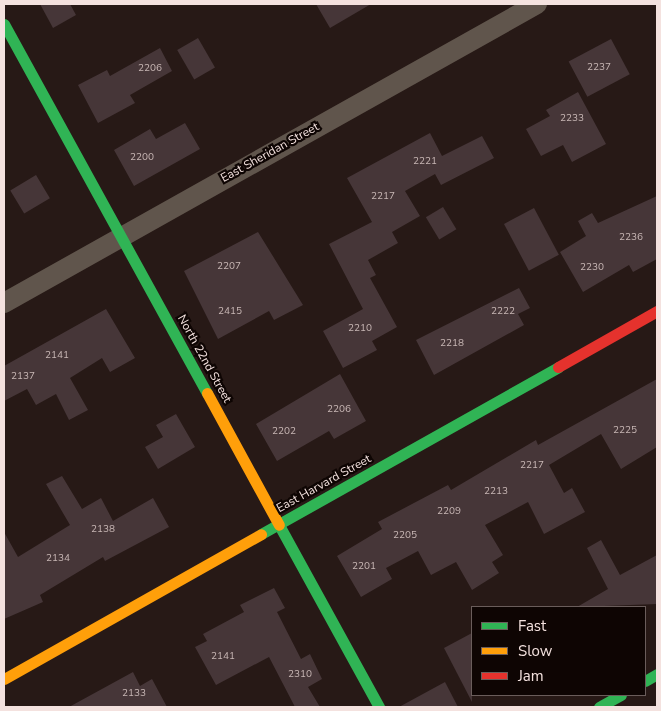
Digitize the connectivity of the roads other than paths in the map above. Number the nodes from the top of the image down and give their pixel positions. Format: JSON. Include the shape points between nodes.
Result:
{"nodes":[{"id":1,"x":537,"y":4,"type":"edge"},
{"id":2,"x":4,"y":24,"type":"edge"},
{"id":3,"x":121,"y":237,"type":"junction"},
{"id":4,"x":4,"y":303,"type":"edge"},
{"id":5,"x":657,"y":311,"type":"edge"},
{"id":6,"x":279,"y":525,"type":"junction"},
{"id":7,"x":657,"y":674,"type":"edge"},
{"id":8,"x":4,"y":679,"type":"edge"},
{"id":9,"x":646,"y":680,"type":"edge"},
{"id":10,"x":619,"y":696,"type":"edge"},
{"id":11,"x":379,"y":707,"type":"edge"},
{"id":12,"x":599,"y":707,"type":"edge"}],
"edges":[{"from":1,"to":3,"type":"street","name":"East Sheridan Street"},
{"from":2,"to":3,"type":"street","name":"North 22nd Street"},
{"from":3,"to":4,"type":"street","name":"East Sheridan Street"},
{"from":3,"to":6,"type":"street","name":"North 22nd Street"},
{"from":5,"to":6,"type":"street","name":"East Harvard Street"},
{"from":6,"to":8,"type":"street","name":"East Harvard Street"},
{"from":6,"to":11,"type":"street","name":"North 22nd Street"},
{"from":7,"to":9,"type":"street"},
{"from":10,"to":12,"type":"street"}]}
